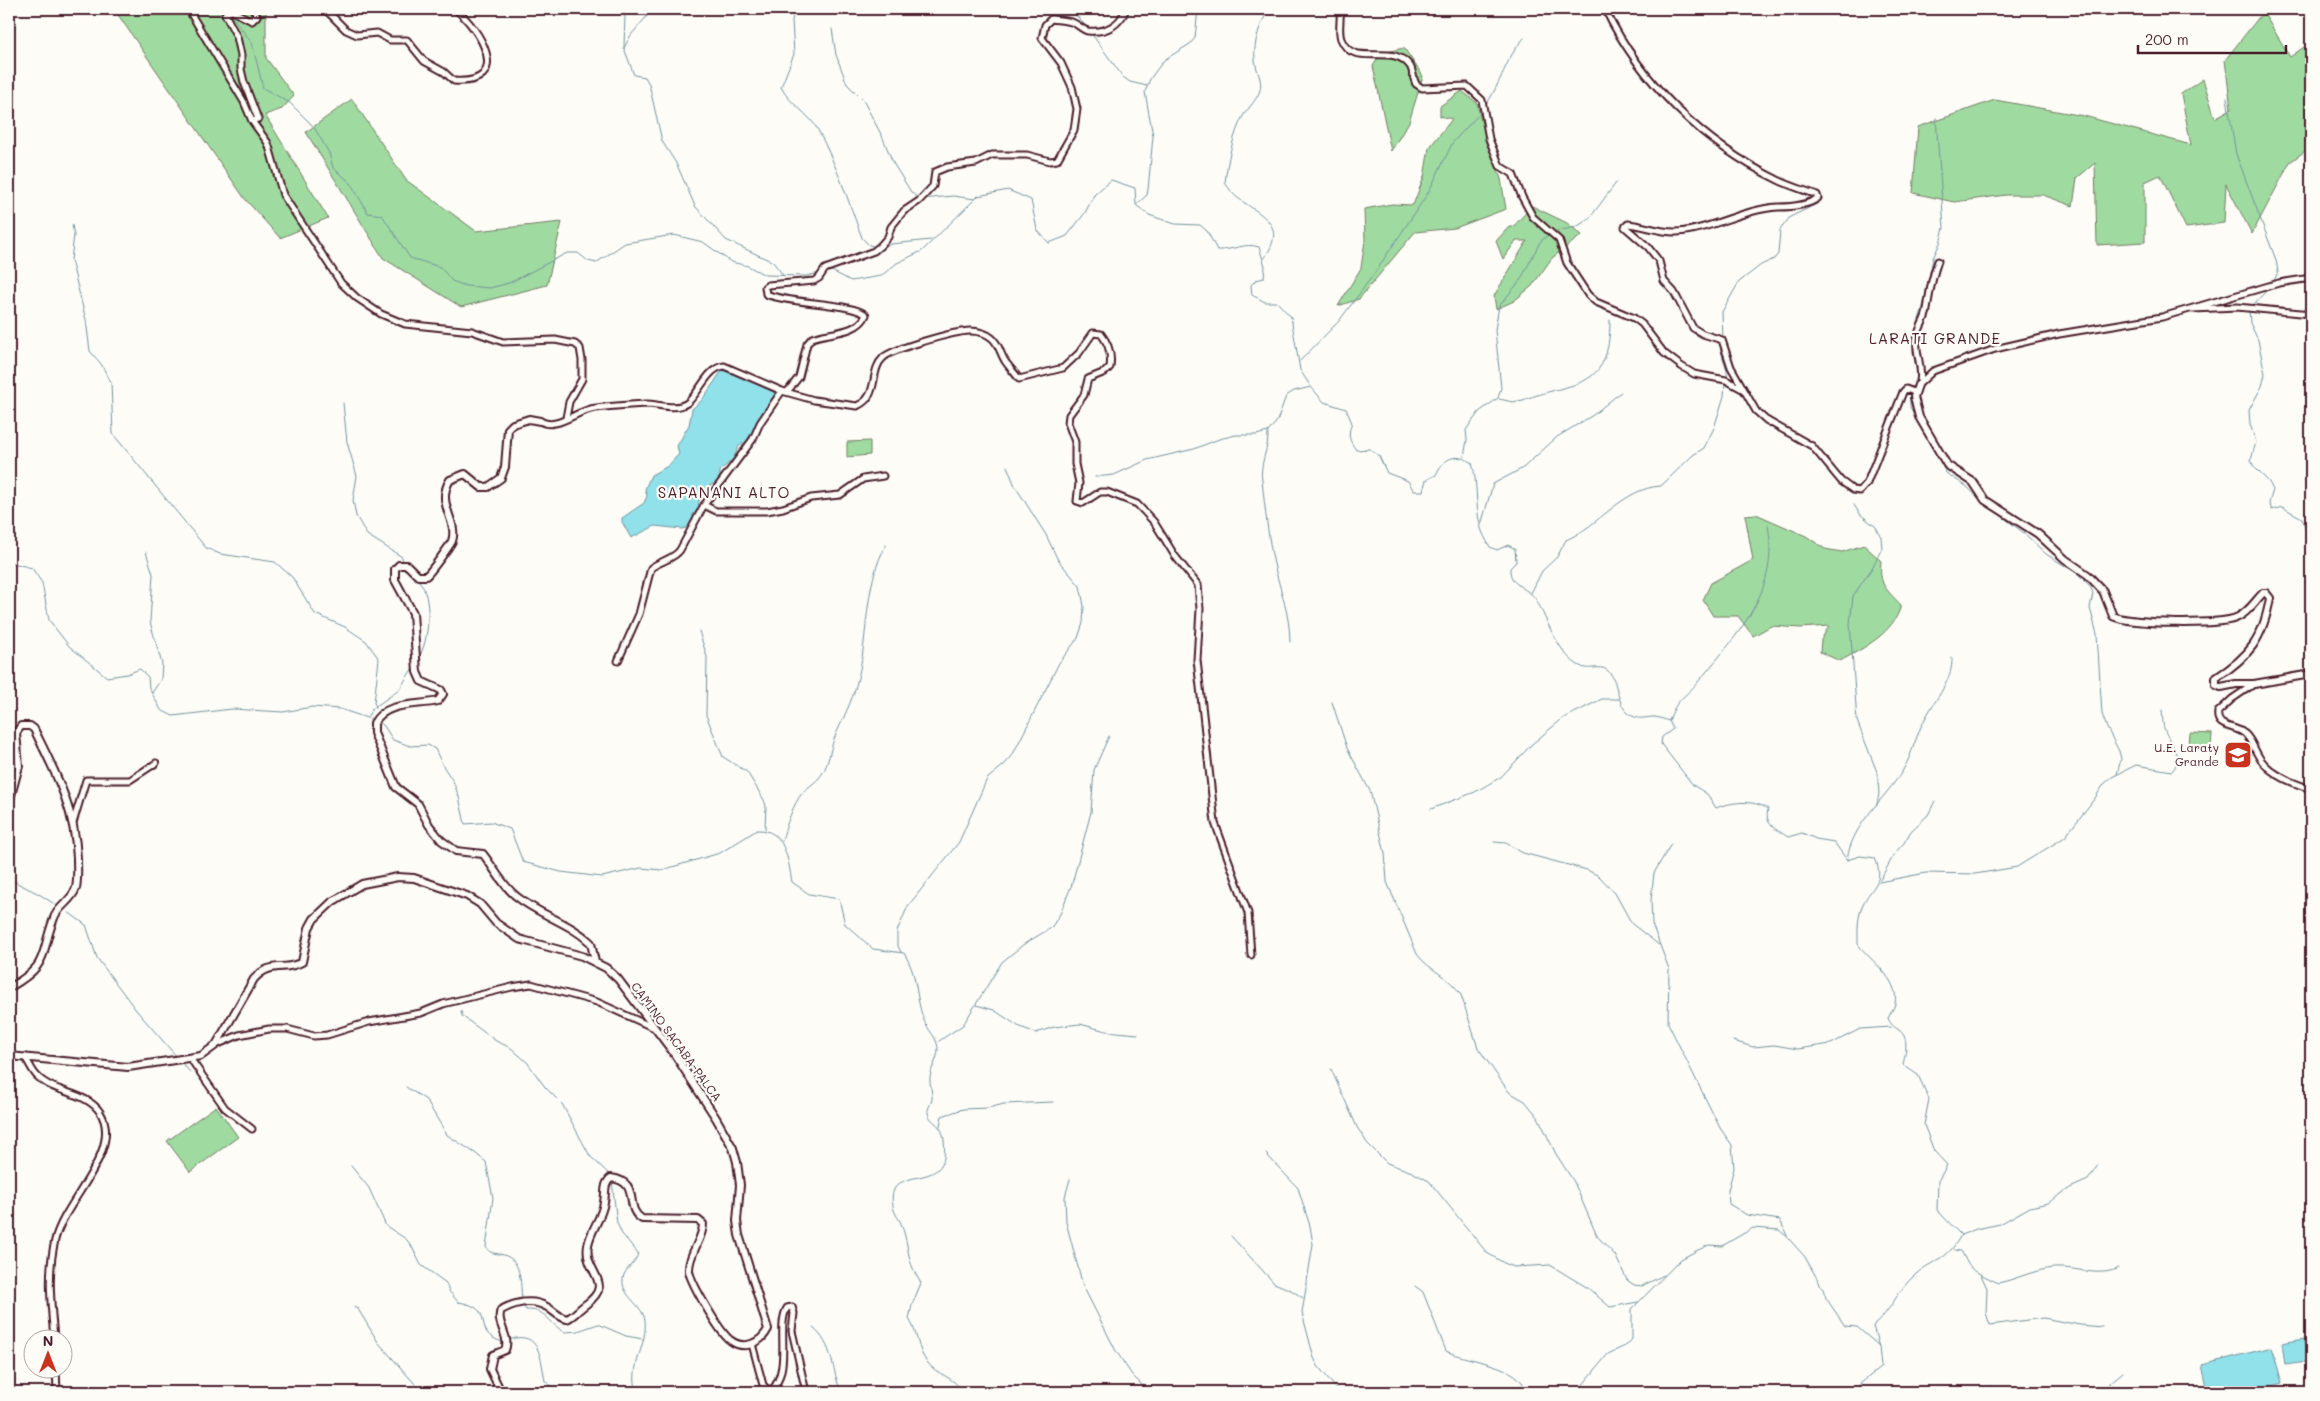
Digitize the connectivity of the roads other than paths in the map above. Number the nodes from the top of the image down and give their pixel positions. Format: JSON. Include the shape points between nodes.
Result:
{"nodes":[{"id":1,"x":188,"y":9,"type":"edge"},
{"id":2,"x":253,"y":9,"type":"edge"},
{"id":3,"x":325,"y":9,"type":"edge"},
{"id":4,"x":455,"y":9,"type":"edge"},
{"id":5,"x":1126,"y":9,"type":"edge"},
{"id":6,"x":1337,"y":9,"type":"edge"},
{"id":7,"x":1606,"y":9,"type":"edge"},
{"id":8,"x":252,"y":120,"type":"junction"},
{"id":9,"x":1938,"y":261,"type":"dead end"},
{"id":10,"x":2311,"y":278,"type":"edge"},
{"id":11,"x":2190,"y":309,"type":"junction"},
{"id":12,"x":2311,"y":314,"type":"edge"},
{"id":13,"x":1919,"y":383,"type":"junction"},
{"id":14,"x":1745,"y":390,"type":"junction"},
{"id":15,"x":785,"y":392,"type":"junction"},
{"id":16,"x":1914,"y":392,"type":"junction"},
{"id":17,"x":566,"y":418,"type":"junction"},
{"id":18,"x":540,"y":421,"type":"joint"},
{"id":19,"x":883,"y":476,"type":"dead end"},
{"id":20,"x":704,"y":505,"type":"junction"},
{"id":21,"x":618,"y":661,"type":"dead end"},
{"id":22,"x":2311,"y":674,"type":"edge"},
{"id":23,"x":2254,"y":684,"type":"junction"},
{"id":24,"x":156,"y":764,"type":"dead end"},
{"id":25,"x":2311,"y":789,"type":"edge"},
{"id":26,"x":9,"y":803,"type":"edge"},
{"id":27,"x":73,"y":823,"type":"junction"},
{"id":28,"x":1251,"y":955,"type":"dead end"},
{"id":29,"x":595,"y":962,"type":"junction"},
{"id":30,"x":9,"y":988,"type":"edge"},
{"id":31,"x":652,"y":1027,"type":"junction"},
{"id":32,"x":216,"y":1045,"type":"junction"},
{"id":33,"x":9,"y":1056,"type":"edge"},
{"id":34,"x":25,"y":1057,"type":"junction"},
{"id":35,"x":190,"y":1058,"type":"junction"},
{"id":36,"x":252,"y":1129,"type":"dead end"},
{"id":37,"x":53,"y":1328,"type":"edge"},
{"id":38,"x":752,"y":1344,"type":"junction"},
{"id":39,"x":56,"y":1378,"type":"edge"},
{"id":40,"x":57,"y":1392,"type":"edge"},
{"id":41,"x":501,"y":1392,"type":"edge"},
{"id":42,"x":806,"y":1392,"type":"edge"}],
"edges":[{"from":1,"to":8,"type":"street"},
{"from":2,"to":8,"type":"street","via":[[257,16],[252,22],[232,11],[225,14],[242,54],[240,70],[258,116]]},
{"from":3,"to":4,"type":"street","via":[[346,30],[358,35],[377,34],[390,40],[407,40],[430,66],[444,72],[454,82],[465,82],[480,76],[489,60],[484,45]]},
{"from":5,"to":15,"type":"street","via":[[1120,22],[1101,31],[1087,31],[1072,22],[1051,19],[1045,25],[1042,38],[1061,63],[1072,87],[1077,109],[1074,130],[1057,160],[1027,155],[992,155],[976,163],[935,172],[933,186],[904,212],[891,227],[888,237],[874,251],[825,268],[814,281],[765,287],[766,294],[773,297],[852,308],[866,316],[861,324],[812,338],[799,377]]},
{"from":6,"to":14,"type":"street","via":[[1340,12],[1341,40],[1348,51],[1367,56],[1396,57],[1410,65],[1416,84],[1422,88],[1467,86],[1482,100],[1489,139],[1500,166],[1513,174],[1533,216],[1558,240],[1566,263],[1588,295],[1596,302],[1634,318],[1664,353],[1694,374],[1726,380]]},
{"from":7,"to":14,"type":"street","via":[[1646,72],[1680,114],[1753,167],[1818,198],[1795,207],[1737,215],[1690,230],[1675,232],[1628,224],[1625,227],[1659,261],[1664,280],[1693,328],[1719,337],[1723,342],[1731,367]]},
{"from":8,"to":17,"type":"street","via":[[268,143],[283,195],[341,283],[380,314],[404,324],[472,331],[503,342],[555,340],[578,346],[582,380],[569,402]]},
{"from":9,"to":13,"type":"street","via":[[1917,340],[1922,371]]},
{"from":10,"to":11,"type":"street","via":[[2279,283]]},
{"from":11,"to":12,"type":"street","via":[[2237,307]]},
{"from":11,"to":13,"type":"street","via":[[1995,349],[1933,371]]},
{"from":13,"to":16,"type":"street"},
{"from":14,"to":16,"type":"street","via":[[1756,412],[1812,446],[1840,480],[1856,491],[1864,489],[1867,483],[1903,392],[1906,389]]},
{"from":15,"to":17,"type":"street","via":[[724,366],[715,369],[683,405],[595,408]]},
{"from":15,"to":20,"type":"street"},
{"from":15,"to":28,"type":"street","via":[[857,406],[868,397],[876,379],[877,366],[888,353],[958,332],[983,332],[992,337],[1019,379],[1063,368],[1093,333],[1100,334],[1107,342],[1110,367],[1088,379],[1084,395],[1069,415],[1068,427],[1075,442],[1079,483],[1077,500],[1083,503],[1100,492],[1107,492],[1136,504],[1154,522],[1198,585],[1197,660],[1214,815],[1248,913]]},
{"from":16,"to":23,"type":"street","via":[[1924,427],[1947,465],[1973,482],[1985,500],[2038,534],[2088,575],[2103,592],[2113,616],[2142,621],[2221,622],[2237,618],[2263,593],[2268,594],[2265,622],[2258,640],[2215,682],[2221,687]]},
{"from":17,"to":18,"type":"street","via":[[554,425]]},
{"from":18,"to":29,"type":"street","via":[[529,419],[508,429],[505,467],[494,484],[481,487],[465,474],[450,480],[444,500],[453,532],[452,542],[426,576],[418,576],[408,565],[399,565],[396,569],[395,580],[413,613],[417,672],[421,681],[443,694],[438,702],[404,705],[384,712],[374,723],[374,733],[396,787],[418,804],[429,825],[446,845],[456,852],[483,854],[504,885],[517,897],[564,923],[591,943]]},
{"from":19,"to":20,"type":"street","via":[[863,479],[840,495],[811,498],[767,511],[716,512]]},
{"from":20,"to":21,"type":"street","via":[[676,556],[651,568],[639,614]]},
{"from":22,"to":23,"type":"street"},
{"from":23,"to":25,"type":"street","via":[[2218,712],[2219,721],[2245,733],[2262,761],[2275,774]]},
{"from":24,"to":27,"type":"street","via":[[130,780],[86,780]]},
{"from":26,"to":27,"type":"street","via":[[18,766],[16,733],[21,726],[30,726],[54,768]]},
{"from":27,"to":30,"type":"street","via":[[77,852],[76,889],[54,916],[40,965]]},
{"from":29,"to":31,"type":"street","name":"CAMINO SACABA-PALCA","via":[[618,979]]},
{"from":29,"to":32,"type":"street","name":"CAMINO SACABA-PALCA","via":[[519,939],[467,896],[414,878],[398,877],[362,884],[332,902],[314,919],[305,938],[302,962],[272,967],[258,975]]},
{"from":31,"to":32,"type":"street","via":[[597,1002],[531,984],[326,1035],[269,1029],[239,1035]]},
{"from":31,"to":38,"type":"street","name":"CAMINO SACABA-PALCA","via":[[673,1052],[733,1148],[740,1185],[739,1235],[768,1329],[765,1336]]},
{"from":32,"to":35,"type":"street","name":"CAMINO SACABA-PALCA","via":[[200,1056]]},
{"from":33,"to":34,"type":"street","name":"CAMINO SACABA-PALCA"},
{"from":34,"to":35,"type":"street","name":"CAMINO SACABA-PALCA","via":[[128,1067]]},
{"from":34,"to":37,"type":"street","via":[[37,1076],[51,1086],[83,1098],[94,1106],[104,1120],[106,1134],[98,1161],[62,1218],[55,1240],[48,1276]]},
{"from":35,"to":36,"type":"street","via":[[225,1108]]},
{"from":38,"to":41,"type":"street","via":[[737,1344],[727,1338],[692,1284],[689,1269],[694,1248],[703,1231],[702,1224],[698,1220],[642,1219],[633,1209],[632,1192],[626,1183],[611,1178],[605,1186],[601,1219],[588,1246],[589,1261],[600,1288],[598,1294],[566,1319],[540,1304],[522,1302],[501,1310],[499,1314],[507,1344],[505,1350],[493,1355],[490,1368]]},
{"from":38,"to":42,"type":"street","via":[[764,1385],[772,1390],[783,1356],[783,1316],[787,1308],[792,1307],[792,1331]]},
{"from":39,"to":40,"type":"street"}]}
